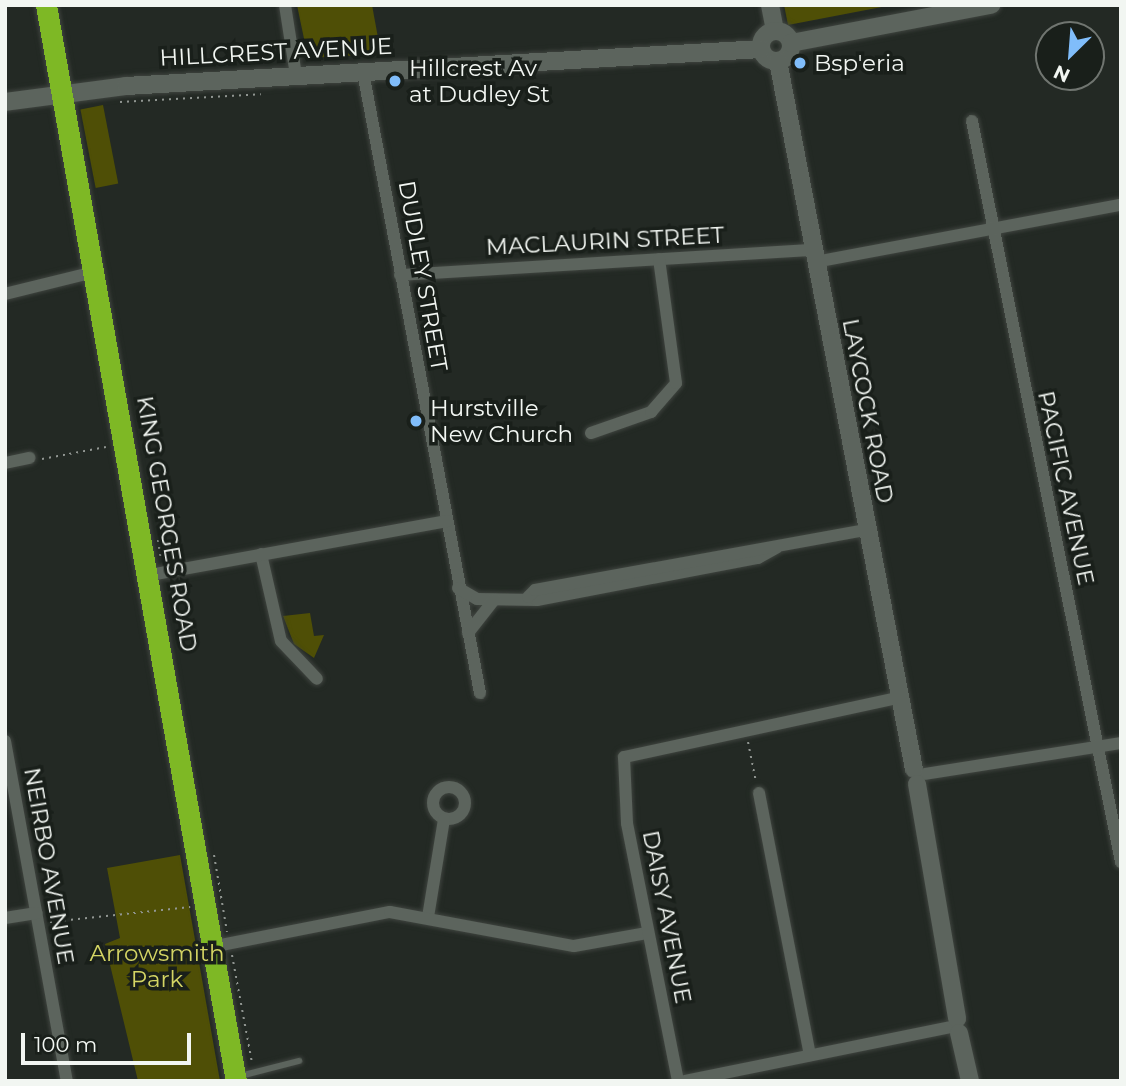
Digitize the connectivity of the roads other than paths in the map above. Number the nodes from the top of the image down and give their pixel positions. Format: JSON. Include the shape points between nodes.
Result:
{"nodes":[{"id":1,"x":46,"y":5,"type":"edge"},
{"id":2,"x":285,"y":5,"type":"edge"},
{"id":3,"x":770,"y":5,"type":"edge"},
{"id":4,"x":991,"y":5,"type":"edge"},
{"id":5,"x":775,"y":30,"type":"junction"},
{"id":6,"x":791,"y":43,"type":"junction"},
{"id":7,"x":761,"y":49,"type":"junction"},
{"id":8,"x":778,"y":61,"type":"junction"},
{"id":9,"x":363,"y":72,"type":"junction"},
{"id":10,"x":296,"y":75,"type":"junction"},
{"id":11,"x":62,"y":91,"type":"junction"},
{"id":12,"x":5,"y":102,"type":"edge"},
{"id":13,"x":972,"y":121,"type":"dead end"},
{"id":14,"x":1121,"y":205,"type":"edge"},
{"id":15,"x":991,"y":230,"type":"junction"},
{"id":16,"x":813,"y":256,"type":"junction"},
{"id":17,"x":659,"y":259,"type":"junction"},
{"id":18,"x":94,"y":272,"type":"junction"},
{"id":19,"x":400,"y":275,"type":"junction"},
{"id":20,"x":5,"y":294,"type":"edge"},
{"id":21,"x":591,"y":433,"type":"dead end"},
{"id":22,"x":29,"y":460,"type":"road end"},
{"id":23,"x":5,"y":463,"type":"edge"},
{"id":24,"x":447,"y":521,"type":"junction"},
{"id":25,"x":865,"y":530,"type":"junction"},
{"id":26,"x":261,"y":554,"type":"junction"},
{"id":27,"x":150,"y":575,"type":"junction"},
{"id":28,"x":458,"y":588,"type":"junction"},
{"id":29,"x":494,"y":600,"type":"junction"},
{"id":30,"x":468,"y":633,"type":"junction"},
{"id":31,"x":317,"y":679,"type":"dead end"},
{"id":32,"x":480,"y":693,"type":"dead end"},
{"id":33,"x":898,"y":698,"type":"junction"},
{"id":34,"x":5,"y":741,"type":"edge"},
{"id":35,"x":1121,"y":743,"type":"edge"},
{"id":36,"x":1099,"y":746,"type":"junction"},
{"id":37,"x":919,"y":776,"type":"junction"},
{"id":38,"x":759,"y":793,"type":"road end"},
{"id":39,"x":444,"y":819,"type":"dead end"},
{"id":40,"x":1121,"y":862,"type":"edge"},
{"id":41,"x":37,"y":913,"type":"junction"},
{"id":42,"x":428,"y":917,"type":"junction"},
{"id":43,"x":5,"y":918,"type":"edge"},
{"id":44,"x":647,"y":933,"type":"junction"},
{"id":45,"x":216,"y":946,"type":"junction"},
{"id":46,"x":956,"y":1026,"type":"junction"},
{"id":47,"x":810,"y":1055,"type":"junction"},
{"id":48,"x":299,"y":1061,"type":"dead end"},
{"id":49,"x":242,"y":1079,"type":"edge"},
{"id":50,"x":67,"y":1081,"type":"edge"},
{"id":51,"x":678,"y":1081,"type":"edge"},
{"id":52,"x":685,"y":1081,"type":"edge"},
{"id":53,"x":970,"y":1081,"type":"edge"}],
"edges":[{"from":1,"to":11,"type":"highway","name":"KING GEORGES ROAD"},
{"from":2,"to":10,"type":"street"},
{"from":3,"to":5,"type":"main road"},
{"from":4,"to":6,"type":"main road"},
{"from":5,"to":6,"type":"main road"},
{"from":5,"to":7,"type":"main road","via":[[764,36]]},
{"from":6,"to":8,"type":"main road"},
{"from":7,"to":8,"type":"main road"},
{"from":7,"to":9,"type":"main road","name":"HILLCREST AVENUE"},
{"from":8,"to":16,"type":"main road","name":"LAYCOCK ROAD"},
{"from":9,"to":10,"type":"main road","name":"HILLCREST AVENUE"},
{"from":9,"to":19,"type":"street","name":"DUDLEY STREET"},
{"from":10,"to":11,"type":"main road","name":"HILLCREST AVENUE"},
{"from":11,"to":12,"type":"main road","name":"HILLCREST AVENUE"},
{"from":11,"to":18,"type":"highway","name":"KING GEORGES ROAD"},
{"from":13,"to":15,"type":"street","name":"PACIFIC AVENUE"},
{"from":14,"to":15,"type":"street","name":"MACLAURIN STREET"},
{"from":15,"to":16,"type":"street","name":"MACLAURIN STREET"},
{"from":15,"to":36,"type":"street","name":"PACIFIC AVENUE"},
{"from":16,"to":17,"type":"street","name":"MACLAURIN STREET"},
{"from":16,"to":25,"type":"main road","name":"LAYCOCK ROAD"},
{"from":17,"to":19,"type":"street","name":"MACLAURIN STREET"},
{"from":17,"to":21,"type":"street","via":[[676,383],[651,412]]},
{"from":18,"to":20,"type":"street"},
{"from":18,"to":27,"type":"highway","name":"KING GEORGES ROAD"},
{"from":19,"to":24,"type":"street","name":"DUDLEY STREET"},
{"from":22,"to":23,"type":"street"},
{"from":24,"to":26,"type":"street"},
{"from":24,"to":28,"type":"street","name":"DUDLEY STREET"},
{"from":25,"to":29,"type":"street","via":[[776,548],[758,558]]},
{"from":25,"to":33,"type":"main road","name":"LAYCOCK ROAD"},
{"from":26,"to":27,"type":"street"},
{"from":26,"to":31,"type":"street","via":[[281,641]]},
{"from":27,"to":45,"type":"highway","name":"KING GEORGES ROAD"},
{"from":28,"to":29,"type":"street"},
{"from":28,"to":30,"type":"street","name":"DUDLEY STREET"},
{"from":29,"to":30,"type":"street"},
{"from":30,"to":32,"type":"street","name":"DUDLEY STREET"},
{"from":33,"to":37,"type":"main road","name":"LAYCOCK ROAD"},
{"from":33,"to":44,"type":"street","name":"DAISY AVENUE","via":[[632,752],[623,760],[627,823]]},
{"from":34,"to":41,"type":"street","name":"NEIRBO AVENUE"},
{"from":35,"to":36,"type":"street"},
{"from":36,"to":37,"type":"street"},
{"from":36,"to":40,"type":"street","name":"PACIFIC AVENUE"},
{"from":37,"to":46,"type":"main road","name":"LAYCOCK ROAD"},
{"from":38,"to":47,"type":"street"},
{"from":39,"to":42,"type":"street"},
{"from":41,"to":43,"type":"street"},
{"from":41,"to":50,"type":"street","name":"NEIRBO AVENUE"},
{"from":42,"to":44,"type":"street","via":[[574,946]]},
{"from":42,"to":45,"type":"street","via":[[390,912]]},
{"from":44,"to":51,"type":"street","name":"DAISY AVENUE"},
{"from":45,"to":49,"type":"highway","name":"KING GEORGES ROAD"},
{"from":46,"to":47,"type":"street"},
{"from":46,"to":53,"type":"main road","name":"LAYCOCK ROAD"},
{"from":47,"to":52,"type":"street"},
{"from":48,"to":49,"type":"lane"}]}
